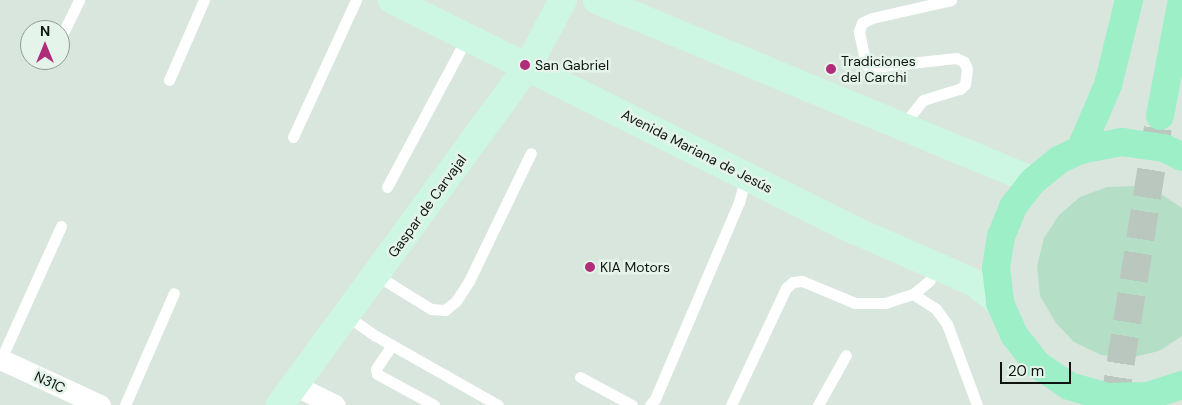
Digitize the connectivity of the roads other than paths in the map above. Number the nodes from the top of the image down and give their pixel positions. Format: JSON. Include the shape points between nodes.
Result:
{"nodes":[{"id":1,"x":79,"y":0,"type":"edge"},
{"id":2,"x":204,"y":0,"type":"edge"},
{"id":3,"x":356,"y":0,"type":"edge"},
{"id":4,"x":392,"y":0,"type":"edge"},
{"id":5,"x":564,"y":0,"type":"edge"},
{"id":6,"x":951,"y":0,"type":"edge"},
{"id":7,"x":1129,"y":0,"type":"edge"},
{"id":8,"x":1182,"y":0,"type":"edge"},
{"id":9,"x":606,"y":2,"type":"edge"},
{"id":10,"x":69,"y":20,"type":"edge"},
{"id":11,"x":467,"y":37,"type":"junction"},
{"id":12,"x":528,"y":66,"type":"junction"},
{"id":13,"x":169,"y":80,"type":"dead end"},
{"id":14,"x":1160,"y":116,"type":"tunnel mouth"},
{"id":15,"x":902,"y":126,"type":"junction"},
{"id":16,"x":293,"y":138,"type":"dead end"},
{"id":17,"x":1080,"y":150,"type":"junction"},
{"id":18,"x":531,"y":153,"type":"dead end"},
{"id":19,"x":1182,"y":157,"type":"edge"},
{"id":20,"x":746,"y":176,"type":"junction"},
{"id":21,"x":1033,"y":181,"type":"junction"},
{"id":22,"x":387,"y":186,"type":"dead end"},
{"id":23,"x":61,"y":226,"type":"dead end"},
{"id":24,"x":938,"y":266,"type":"junction"},
{"id":25,"x":376,"y":275,"type":"junction"},
{"id":26,"x":174,"y":293,"type":"dead end"},
{"id":27,"x":913,"y":294,"type":"junction"},
{"id":28,"x":1000,"y":303,"type":"junction"},
{"id":29,"x":347,"y":316,"type":"junction"},
{"id":30,"x":392,"y":345,"type":"junction"},
{"id":31,"x":846,"y":355,"type":"dead end"},
{"id":32,"x":0,"y":359,"type":"edge"},
{"id":33,"x":580,"y":377,"type":"dead end"},
{"id":34,"x":1182,"y":385,"type":"edge"},
{"id":35,"x":1182,"y":394,"type":"edge"},
{"id":36,"x":288,"y":395,"type":"edge"},
{"id":37,"x":1068,"y":395,"type":"edge"},
{"id":38,"x":100,"y":405,"type":"edge"},
{"id":39,"x":125,"y":405,"type":"edge"},
{"id":40,"x":335,"y":405,"type":"edge"},
{"id":41,"x":434,"y":405,"type":"edge"},
{"id":42,"x":498,"y":405,"type":"edge"},
{"id":43,"x":632,"y":405,"type":"edge"},
{"id":44,"x":650,"y":405,"type":"edge"},
{"id":45,"x":731,"y":405,"type":"edge"},
{"id":46,"x":818,"y":405,"type":"edge"},
{"id":47,"x":977,"y":405,"type":"edge"},
{"id":48,"x":1178,"y":405,"type":"edge"}],
"edges":[{"from":1,"to":10,"type":"lane"},
{"from":2,"to":13,"type":"lane"},
{"from":3,"to":16,"type":"lane"},
{"from":4,"to":11,"type":"main road","name":"Avenida Mariana de Jesús"},
{"from":5,"to":12,"type":"main road","name":"Gaspar de Carvajal"},
{"from":6,"to":15,"type":"lane","via":[[862,23],[861,46],[866,65],[873,67],[956,58],[964,62],[967,69],[965,84],[960,89],[923,100]]},
{"from":7,"to":17,"type":"main road","via":[[1108,85]]},
{"from":8,"to":14,"type":"main road"},
{"from":9,"to":15,"type":"main road"},
{"from":11,"to":12,"type":"main road","name":"Avenida Mariana de Jesús"},
{"from":11,"to":22,"type":"lane"},
{"from":12,"to":20,"type":"main road","name":"Avenida Mariana de Jesús"},
{"from":12,"to":25,"type":"main road","name":"Gaspar de Carvajal"},
{"from":15,"to":21,"type":"main road"},
{"from":17,"to":19,"type":"main road","via":[[1122,142],[1164,148]]},
{"from":17,"to":21,"type":"main road","via":[[1059,160]]},
{"from":18,"to":25,"type":"lane","via":[[469,281],[456,301],[444,310],[431,309]]},
{"from":20,"to":24,"type":"main road","name":"Avenida Mariana de Jesús","via":[[856,231]]},
{"from":20,"to":44,"type":"lane","via":[[735,211]]},
{"from":21,"to":28,"type":"main road","via":[[1013,207],[1001,236],[996,268]]},
{"from":23,"to":32,"type":"lane"},
{"from":24,"to":27,"type":"lane","via":[[929,281]]},
{"from":24,"to":28,"type":"main road","name":"Avenida Mariana de Jesús","via":[[976,283]]},
{"from":25,"to":29,"type":"main road","name":"Gaspar de Carvajal"},
{"from":26,"to":39,"type":"lane"},
{"from":27,"to":45,"type":"lane","via":[[885,303],[855,303],[802,281],[794,282],[786,288]]},
{"from":27,"to":47,"type":"lane","via":[[936,309],[947,324]]},
{"from":28,"to":37,"type":"main road","via":[[1015,336]]},
{"from":29,"to":30,"type":"lane"},
{"from":29,"to":36,"type":"main road","name":"Gaspar de Carvajal"},
{"from":30,"to":41,"type":"lane","via":[[376,369],[377,374]]},
{"from":30,"to":42,"type":"lane"},
{"from":31,"to":46,"type":"lane"},
{"from":32,"to":38,"type":"street","name":"N31C"},
{"from":33,"to":43,"type":"lane"},
{"from":34,"to":37,"type":"main road","via":[[1148,396]]},
{"from":35,"to":48,"type":"main road"},
{"from":36,"to":40,"type":"street"}]}
